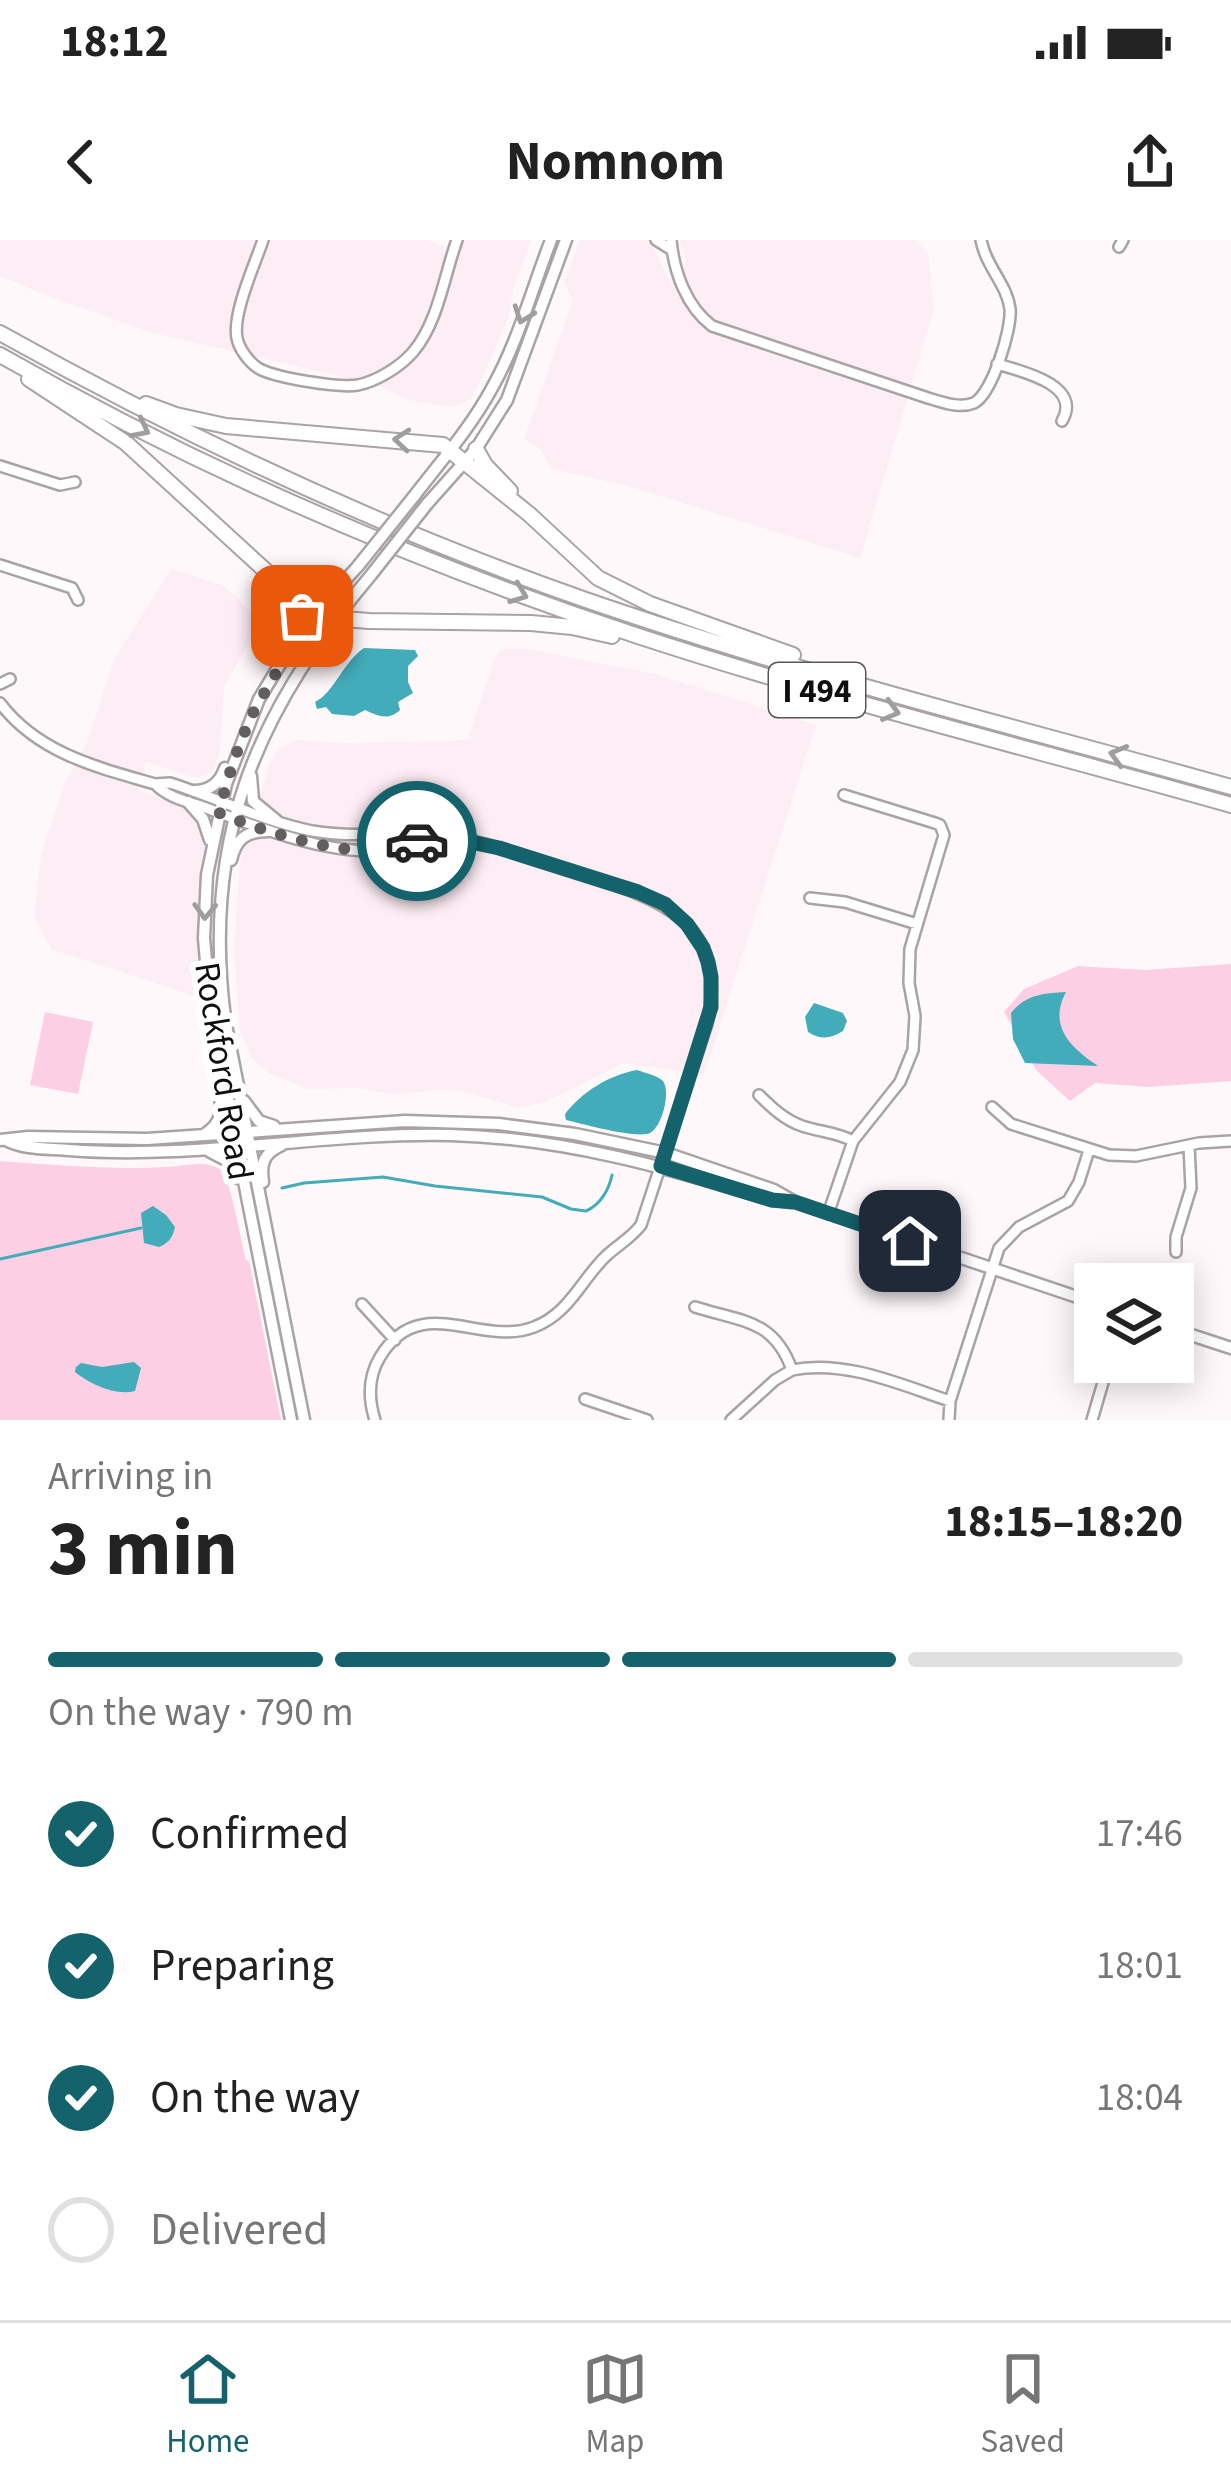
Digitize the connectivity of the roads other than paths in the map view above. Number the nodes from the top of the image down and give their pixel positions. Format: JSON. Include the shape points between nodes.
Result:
{"nodes":[{"id":1,"x":262,"y":240,"type":"edge"},
{"id":2,"x":457,"y":240,"type":"edge"},
{"id":3,"x":551,"y":240,"type":"edge"},
{"id":4,"x":566,"y":240,"type":"edge"},
{"id":5,"x":656,"y":240,"type":"edge"},
{"id":6,"x":671,"y":245,"type":"edge"},
{"id":7,"x":982,"y":245,"type":"edge"},
{"id":8,"x":0,"y":333,"type":"edge"},
{"id":9,"x":0,"y":357,"type":"edge"},
{"id":10,"x":997,"y":364,"type":"junction"},
{"id":11,"x":87,"y":382,"type":"junction"},
{"id":12,"x":1062,"y":422,"type":"dead end"},
{"id":13,"x":476,"y":449,"type":"junction"},
{"id":14,"x":450,"y":450,"type":"junction"},
{"id":15,"x":464,"y":462,"type":"junction"},
{"id":16,"x":0,"y":466,"type":"edge"},
{"id":17,"x":75,"y":482,"type":"dead end"},
{"id":18,"x":529,"y":514,"type":"junction"},
{"id":19,"x":0,"y":566,"type":"edge"},
{"id":20,"x":268,"y":573,"type":"junction"},
{"id":21,"x":78,"y":600,"type":"dead end"},
{"id":22,"x":320,"y":610,"type":"junction"},
{"id":23,"x":336,"y":617,"type":"junction"},
{"id":24,"x":302,"y":628,"type":"junction"},
{"id":25,"x":704,"y":657,"type":"junction"},
{"id":26,"x":847,"y":679,"type":"junction"},
{"id":27,"x":266,"y":686,"type":"junction"},
{"id":28,"x":0,"y":703,"type":"edge"},
{"id":29,"x":256,"y":754,"type":"junction"},
{"id":30,"x":1231,"y":787,"type":"edge"},
{"id":31,"x":844,"y":795,"type":"dead end"},
{"id":32,"x":191,"y":797,"type":"junction"},
{"id":33,"x":434,"y":802,"type":"dead end"},
{"id":34,"x":1231,"y":805,"type":"edge"},
{"id":35,"x":220,"y":807,"type":"junction"},
{"id":36,"x":235,"y":813,"type":"junction"},
{"id":37,"x":272,"y":826,"type":"junction"},
{"id":38,"x":423,"y":836,"type":"junction"},
{"id":39,"x":448,"y":836,"type":"junction"},
{"id":40,"x":211,"y":846,"type":"junction"},
{"id":41,"x":388,"y":848,"type":"junction"},
{"id":42,"x":404,"y":867,"type":"dead end"},
{"id":43,"x":220,"y":891,"type":"junction"},
{"id":44,"x":810,"y":898,"type":"dead end"},
{"id":45,"x":917,"y":925,"type":"junction"},
{"id":46,"x":218,"y":1049,"type":"junction"},
{"id":47,"x":238,"y":1088,"type":"junction"},
{"id":48,"x":759,"y":1095,"type":"dead end"},
{"id":49,"x":992,"y":1107,"type":"dead end"},
{"id":50,"x":290,"y":1129,"type":"junction"},
{"id":51,"x":242,"y":1139,"type":"junction"},
{"id":52,"x":3,"y":1140,"type":"edge"},
{"id":53,"x":1231,"y":1141,"type":"edge"},
{"id":54,"x":199,"y":1142,"type":"junction"},
{"id":55,"x":853,"y":1142,"type":"junction"},
{"id":56,"x":286,"y":1143,"type":"junction"},
{"id":57,"x":1189,"y":1146,"type":"junction"},
{"id":58,"x":1089,"y":1150,"type":"junction"},
{"id":59,"x":666,"y":1153,"type":"junction"},
{"id":60,"x":661,"y":1166,"type":"junction"},
{"id":61,"x":244,"y":1188,"type":"junction"},
{"id":62,"x":795,"y":1202,"type":"junction"},
{"id":63,"x":828,"y":1214,"type":"junction"},
{"id":64,"x":264,"y":1220,"type":"junction"},
{"id":65,"x":1176,"y":1252,"type":"dead end"},
{"id":66,"x":992,"y":1268,"type":"junction"},
{"id":67,"x":1074,"y":1296,"type":"edge"},
{"id":68,"x":362,"y":1304,"type":"dead end"},
{"id":69,"x":694,"y":1307,"type":"dead end"},
{"id":70,"x":1194,"y":1336,"type":"edge"},
{"id":71,"x":394,"y":1340,"type":"junction"},
{"id":72,"x":1231,"y":1348,"type":"edge"},
{"id":73,"x":792,"y":1370,"type":"junction"},
{"id":74,"x":1103,"y":1383,"type":"edge"},
{"id":75,"x":585,"y":1399,"type":"dead end"},
{"id":76,"x":950,"y":1401,"type":"junction"},
{"id":77,"x":291,"y":1420,"type":"edge"},
{"id":78,"x":304,"y":1420,"type":"edge"},
{"id":79,"x":375,"y":1420,"type":"edge"},
{"id":80,"x":646,"y":1420,"type":"edge"},
{"id":81,"x":731,"y":1420,"type":"edge"},
{"id":82,"x":949,"y":1420,"type":"edge"},
{"id":83,"x":1092,"y":1420,"type":"edge"}],
"edges":[{"from":1,"to":2,"type":"street","via":[[238,315],[236,340],[248,360],[268,373],[351,386],[403,362],[423,338]]},
{"from":3,"to":14,"type":"main road","name":"Rockford Road","one_way":true,"via":[[499,375]]},
{"from":4,"to":13,"type":"main road","name":"Rockford Road","via":[[512,388]]},
{"from":5,"to":6,"type":"street"},
{"from":6,"to":10,"type":"street","via":[[687,299],[712,326],[954,404],[986,393]]},
{"from":7,"to":10,"type":"street","via":[[1010,308]]},
{"from":8,"to":11,"type":"highway","number":"I 494"},
{"from":9,"to":20,"type":"highway","via":[[126,443]]},
{"from":9,"to":25,"type":"highway","number":"I 494","one_way":true,"via":[[370,537]]},
{"from":10,"to":12,"type":"street","via":[[1056,388],[1067,406]]},
{"from":14,"to":11,"type":"highway","one_way":true,"via":[[214,424]]},
{"from":11,"to":26,"type":"highway","number":"I 494","via":[[277,476],[467,556]]},
{"from":13,"to":15,"type":"main road","name":"Rockford Road"},
{"from":13,"to":18,"type":"highway"},
{"from":14,"to":15,"type":"highway"},
{"from":14,"to":22,"type":"main road","name":"Rockford Road","bridge":true},
{"from":15,"to":18,"type":"highway"},
{"from":15,"to":23,"type":"main road","name":"Rockford Road","bridge":true},
{"from":16,"to":17,"type":"street","via":[[60,485]]},
{"from":18,"to":26,"type":"highway","via":[[617,588]]},
{"from":19,"to":21,"type":"street","via":[[72,588]]},
{"from":20,"to":22,"type":"highway"},
{"from":20,"to":24,"type":"highway","via":[[300,611]]},
{"from":22,"to":23,"type":"highway"},
{"from":22,"to":24,"type":"main road","name":"Rockford Road"},
{"from":23,"to":25,"type":"highway","via":[[562,626]]},
{"from":23,"to":29,"type":"main road","name":"Rockford Road"},
{"from":24,"to":27,"type":"main road","name":"Rockford Road"},
{"from":25,"to":34,"type":"highway","number":"I 494","one_way":true},
{"from":30,"to":26,"type":"highway","number":"I 494","one_way":true},
{"from":27,"to":32,"type":"main road","via":[[219,781]]},
{"from":27,"to":35,"type":"main road","name":"Rockford Road"},
{"from":28,"to":32,"type":"street","via":[[49,747]]},
{"from":29,"to":36,"type":"main road","name":"Rockford Road"},
{"from":29,"to":37,"type":"main road","via":[[250,793]]},
{"from":31,"to":45,"type":"street","via":[[940,825],[944,835]]},
{"from":32,"to":35,"type":"street"},
{"from":32,"to":40,"type":"main road"},
{"from":33,"to":39,"type":"street","via":[[434,820]]},
{"from":35,"to":36,"type":"street"},
{"from":35,"to":40,"type":"main road","name":"Rockford Road"},
{"from":36,"to":37,"type":"street"},
{"from":36,"to":43,"type":"main road","name":"Rockford Road"},
{"from":37,"to":38,"type":"street"},
{"from":37,"to":41,"type":"street","via":[[328,847]]},
{"from":37,"to":43,"type":"main road","via":[[238,840]]},
{"from":38,"to":39,"type":"street"},
{"from":38,"to":41,"type":"street"},
{"from":39,"to":59,"type":"street","via":[[652,898],[677,914],[703,948],[711,1007]]},
{"from":40,"to":46,"type":"main road","name":"Rockford Road","one_way":true,"via":[[204,938]]},
{"from":41,"to":42,"type":"street"},
{"from":43,"to":47,"type":"main road","name":"Rockford Road","via":[[221,986]]},
{"from":44,"to":45,"type":"street"},
{"from":45,"to":55,"type":"street","via":[[909,966],[913,1050]]},
{"from":46,"to":51,"type":"main road","name":"Rockford Road"},
{"from":46,"to":54,"type":"main road","via":[[221,1114]]},
{"from":47,"to":50,"type":"main road","via":[[259,1121]]},
{"from":47,"to":51,"type":"main road","name":"Rockford Road"},
{"from":48,"to":55,"type":"street","via":[[797,1124]]},
{"from":49,"to":58,"type":"street","via":[[1011,1124]]},
{"from":50,"to":51,"type":"main road"},
{"from":50,"to":59,"type":"main road","via":[[499,1124]]},
{"from":51,"to":54,"type":"main road"},
{"from":51,"to":56,"type":"main road"},
{"from":51,"to":61,"type":"main road","name":"Rockford Road"},
{"from":51,"to":64,"type":"main road","name":"Rockford Road"},
{"from":52,"to":54,"type":"main road"},
{"from":53,"to":57,"type":"street"},
{"from":54,"to":61,"type":"main road","via":[[228,1161]]},
{"from":55,"to":63,"type":"street"},
{"from":56,"to":60,"type":"main road","via":[[482,1137]]},
{"from":56,"to":64,"type":"main road","via":[[262,1162]]},
{"from":57,"to":58,"type":"street","via":[[1136,1156]]},
{"from":57,"to":65,"type":"street","via":[[1191,1188]]},
{"from":58,"to":66,"type":"street","via":[[1068,1201],[1012,1232]]},
{"from":59,"to":60,"type":"street"},
{"from":59,"to":62,"type":"main road"},
{"from":60,"to":62,"type":"main road"},
{"from":60,"to":71,"type":"street","via":[[641,1226],[549,1320],[510,1333],[436,1322]]},
{"from":61,"to":77,"type":"main road","name":"Rockford Road"},
{"from":62,"to":63,"type":"main road"},
{"from":63,"to":66,"type":"main road"},
{"from":64,"to":78,"type":"main road","name":"Rockford Road"},
{"from":66,"to":67,"type":"main road"},
{"from":66,"to":76,"type":"street"},
{"from":68,"to":71,"type":"street"},
{"from":69,"to":73,"type":"street","via":[[768,1331]]},
{"from":70,"to":72,"type":"main road"},
{"from":71,"to":79,"type":"street","via":[[373,1372]]},
{"from":73,"to":76,"type":"street","via":[[835,1368]]},
{"from":73,"to":81,"type":"street"},
{"from":74,"to":83,"type":"street"},
{"from":75,"to":80,"type":"street"},
{"from":76,"to":82,"type":"street"}]}
